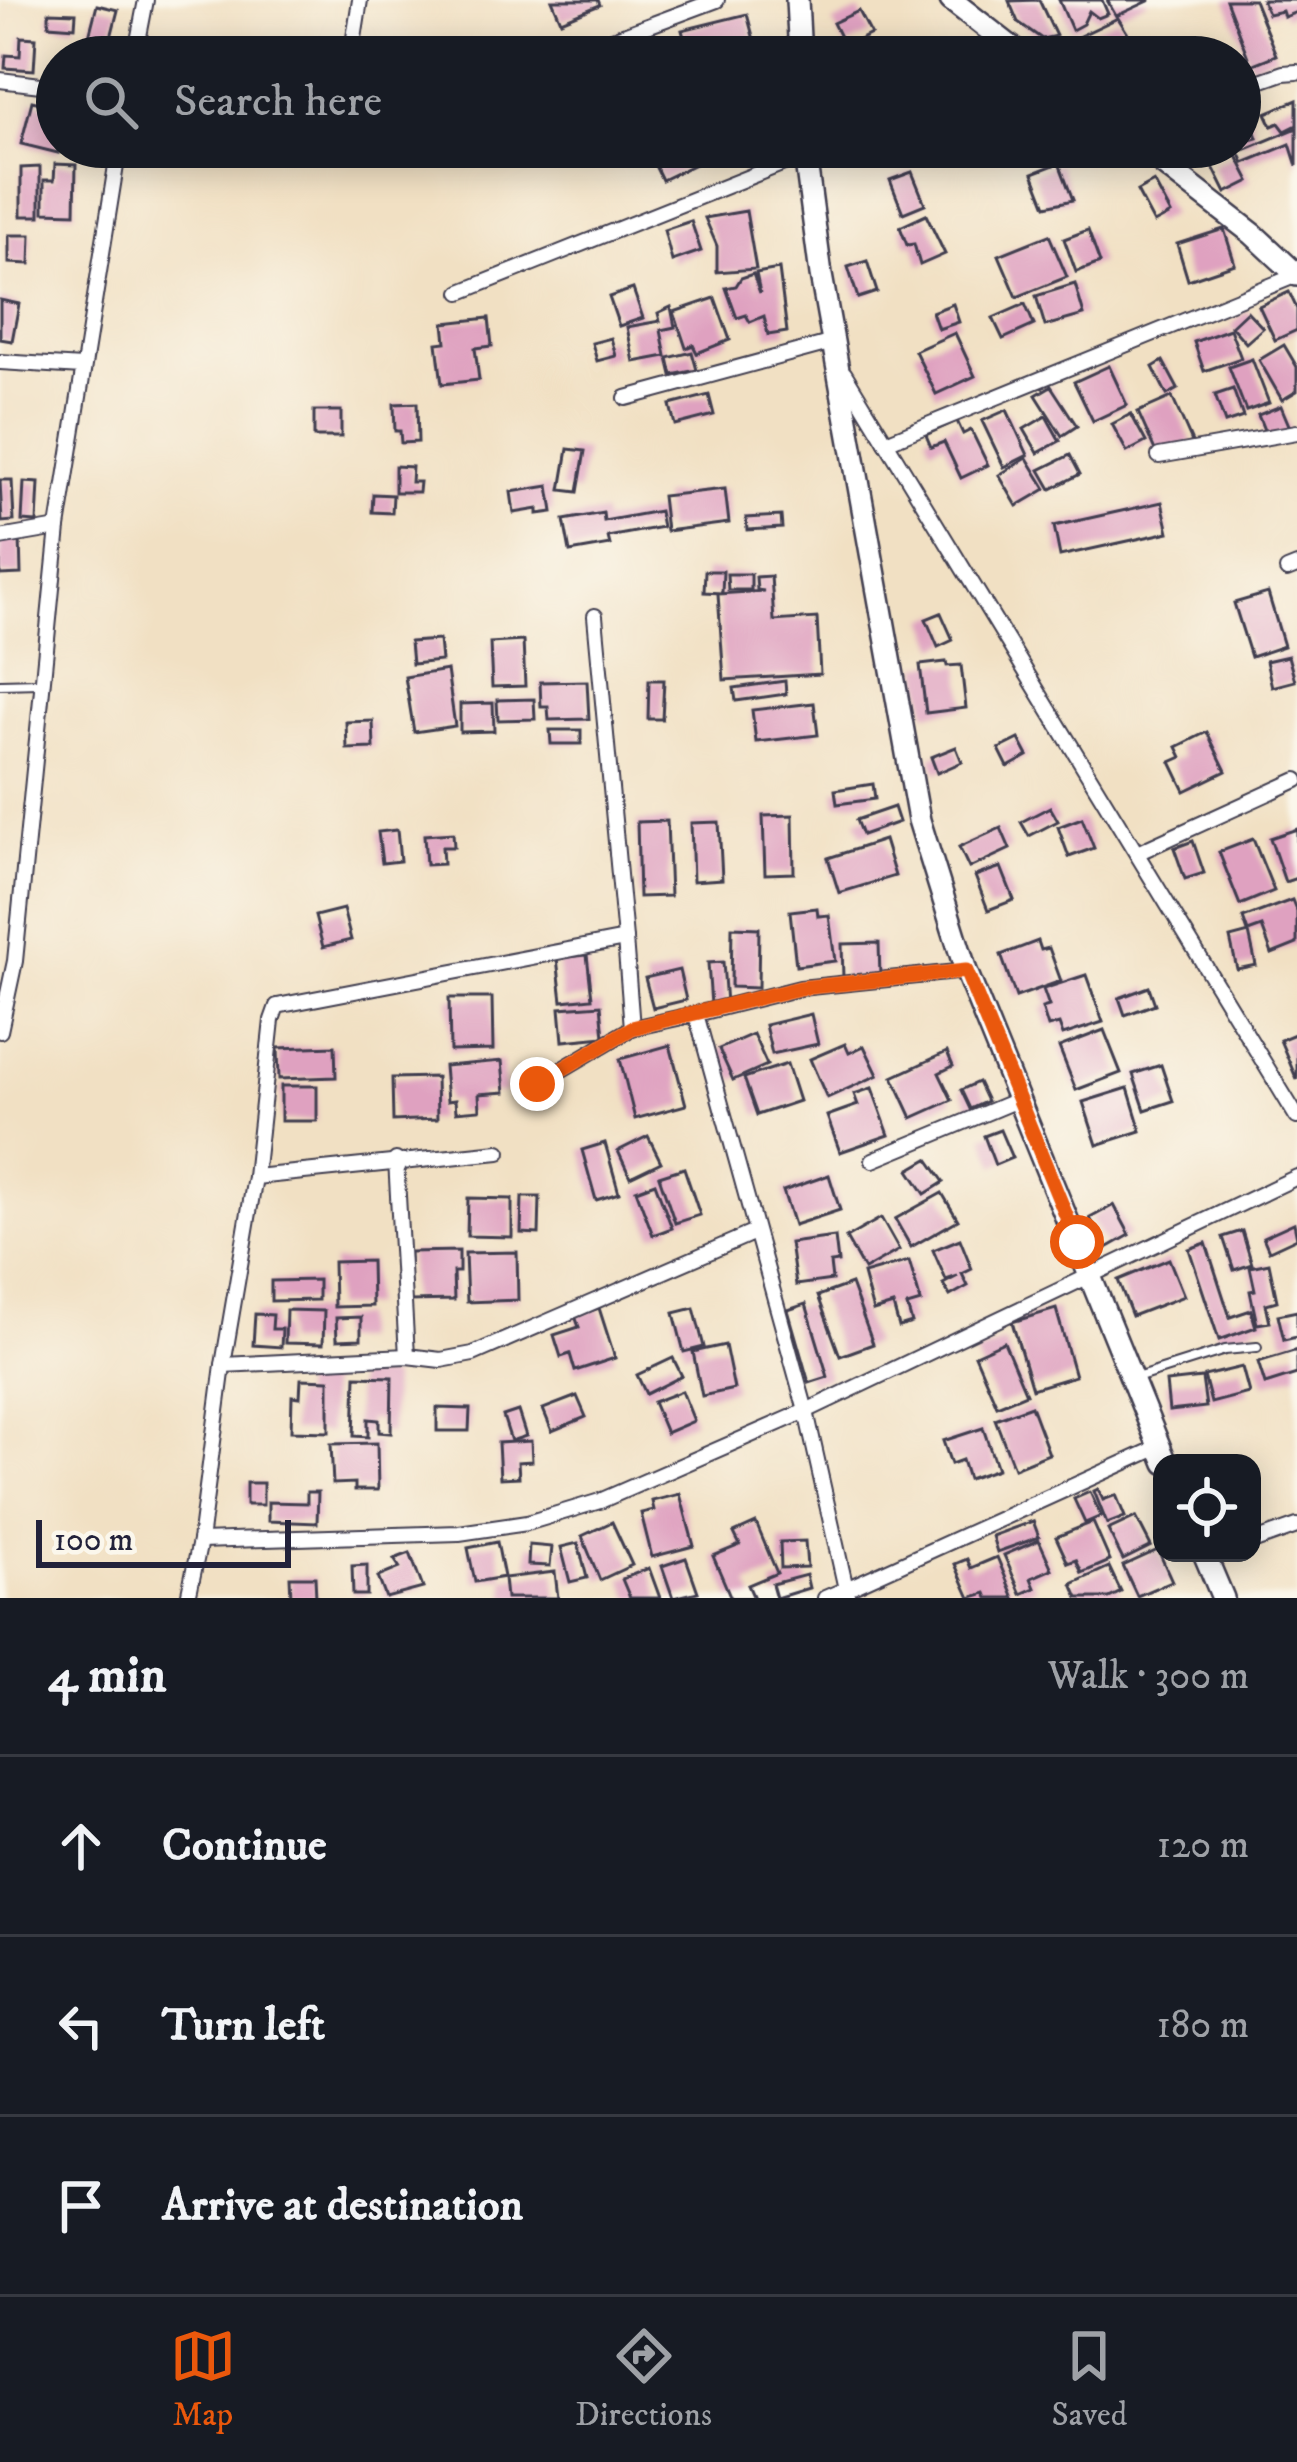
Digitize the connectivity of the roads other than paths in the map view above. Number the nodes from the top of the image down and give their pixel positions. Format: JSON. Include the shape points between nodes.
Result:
{"nodes":[{"id":1,"x":146,"y":0,"type":"edge"},
{"id":2,"x":360,"y":0,"type":"edge"},
{"id":3,"x":717,"y":0,"type":"edge"},
{"id":4,"x":797,"y":0,"type":"edge"},
{"id":5,"x":951,"y":0,"type":"edge"},
{"id":6,"x":139,"y":36,"type":"edge"},
{"id":7,"x":354,"y":36,"type":"edge"},
{"id":8,"x":621,"y":36,"type":"edge"},
{"id":9,"x":799,"y":36,"type":"edge"},
{"id":10,"x":997,"y":36,"type":"edge"},
{"id":11,"x":1297,"y":72,"type":"edge"},
{"id":12,"x":0,"y":80,"type":"edge"},
{"id":13,"x":1261,"y":80,"type":"edge"},
{"id":14,"x":36,"y":84,"type":"edge"},
{"id":15,"x":115,"y":168,"type":"edge"},
{"id":16,"x":763,"y":168,"type":"edge"},
{"id":17,"x":807,"y":168,"type":"edge"},
{"id":18,"x":1168,"y":168,"type":"edge"},
{"id":19,"x":1297,"y":274,"type":"edge"},
{"id":20,"x":461,"y":292,"type":"dead end"},
{"id":21,"x":835,"y":351,"type":"junction"},
{"id":22,"x":0,"y":362,"type":"edge"},
{"id":23,"x":82,"y":367,"type":"junction"},
{"id":24,"x":626,"y":398,"type":"dead end"},
{"id":25,"x":1297,"y":432,"type":"edge"},
{"id":26,"x":886,"y":442,"type":"junction"},
{"id":27,"x":1159,"y":456,"type":"dead end"},
{"id":28,"x":58,"y":529,"type":"junction"},
{"id":29,"x":0,"y":538,"type":"edge"},
{"id":30,"x":595,"y":616,"type":"dead end"},
{"id":31,"x":40,"y":683,"type":"junction"},
{"id":32,"x":0,"y":684,"type":"edge"},
{"id":33,"x":1297,"y":780,"type":"edge"},
{"id":34,"x":1137,"y":853,"type":"junction"},
{"id":35,"x":625,"y":939,"type":"junction"},
{"id":36,"x":966,"y":971,"type":"junction"},
{"id":37,"x":696,"y":1014,"type":"junction"},
{"id":38,"x":632,"y":1028,"type":"junction"},
{"id":39,"x":0,"y":1031,"type":"edge"},
{"id":40,"x":537,"y":1084,"type":"dead end"},
{"id":41,"x":1017,"y":1100,"type":"junction"},
{"id":42,"x":1297,"y":1117,"type":"edge"},
{"id":43,"x":499,"y":1152,"type":"dead end"},
{"id":44,"x":396,"y":1160,"type":"junction"},
{"id":45,"x":873,"y":1160,"type":"dead end"},
{"id":46,"x":255,"y":1177,"type":"junction"},
{"id":47,"x":1297,"y":1178,"type":"edge"},
{"id":48,"x":755,"y":1232,"type":"junction"},
{"id":49,"x":1088,"y":1276,"type":"junction"},
{"id":50,"x":1257,"y":1347,"type":"dead end"},
{"id":51,"x":407,"y":1356,"type":"junction"},
{"id":52,"x":224,"y":1365,"type":"junction"},
{"id":53,"x":1131,"y":1380,"type":"junction"},
{"id":54,"x":806,"y":1411,"type":"junction"},
{"id":55,"x":1162,"y":1454,"type":"edge"},
{"id":56,"x":1153,"y":1459,"type":"edge"},
{"id":57,"x":1297,"y":1526,"type":"edge"},
{"id":58,"x":1261,"y":1540,"type":"edge"},
{"id":59,"x":200,"y":1541,"type":"junction"},
{"id":60,"x":1213,"y":1562,"type":"edge"},
{"id":61,"x":847,"y":1594,"type":"edge"},
{"id":62,"x":188,"y":1598,"type":"edge"},
{"id":63,"x":825,"y":1598,"type":"edge"},
{"id":64,"x":1222,"y":1598,"type":"edge"}],
"edges":[{"from":1,"to":6,"type":"street"},
{"from":2,"to":7,"type":"street"},
{"from":3,"to":8,"type":"street"},
{"from":4,"to":9,"type":"street"},
{"from":5,"to":10,"type":"street"},
{"from":11,"to":13,"type":"street"},
{"from":12,"to":14,"type":"street"},
{"from":15,"to":23,"type":"street"},
{"from":16,"to":20,"type":"street"},
{"from":17,"to":21,"type":"street"},
{"from":18,"to":19,"type":"street"},
{"from":19,"to":26,"type":"street"},
{"from":21,"to":24,"type":"street"},
{"from":21,"to":26,"type":"street"},
{"from":21,"to":36,"type":"street","via":[[919,820]]},
{"from":22,"to":23,"type":"street"},
{"from":23,"to":28,"type":"street"},
{"from":25,"to":27,"type":"street"},
{"from":26,"to":34,"type":"street"},
{"from":28,"to":29,"type":"street"},
{"from":28,"to":31,"type":"street"},
{"from":30,"to":35,"type":"street"},
{"from":31,"to":32,"type":"lane"},
{"from":31,"to":39,"type":"street","via":[[15,962]]},
{"from":33,"to":34,"type":"street"},
{"from":34,"to":42,"type":"street"},
{"from":35,"to":38,"type":"street"},
{"from":35,"to":46,"type":"street","via":[[277,1006]]},
{"from":36,"to":37,"type":"street","via":[[800,988]]},
{"from":36,"to":41,"type":"street"},
{"from":37,"to":38,"type":"street"},
{"from":37,"to":48,"type":"street"},
{"from":38,"to":40,"type":"street"},
{"from":41,"to":45,"type":"street"},
{"from":41,"to":49,"type":"street"},
{"from":43,"to":44,"type":"street"},
{"from":44,"to":46,"type":"street"},
{"from":44,"to":51,"type":"street"},
{"from":46,"to":52,"type":"street"},
{"from":47,"to":49,"type":"street"},
{"from":48,"to":51,"type":"street","via":[[473,1354]]},
{"from":48,"to":54,"type":"street"},
{"from":49,"to":53,"type":"street"},
{"from":49,"to":54,"type":"street"},
{"from":50,"to":53,"type":"lane"},
{"from":51,"to":52,"type":"street"},
{"from":52,"to":59,"type":"street"},
{"from":53,"to":55,"type":"street"},
{"from":54,"to":59,"type":"street","via":[[600,1501],[527,1523],[459,1533]]},
{"from":54,"to":61,"type":"street"},
{"from":56,"to":61,"type":"street"},
{"from":57,"to":58,"type":"street"},
{"from":59,"to":62,"type":"street"},
{"from":60,"to":64,"type":"street"},
{"from":61,"to":63,"type":"street"}]}
